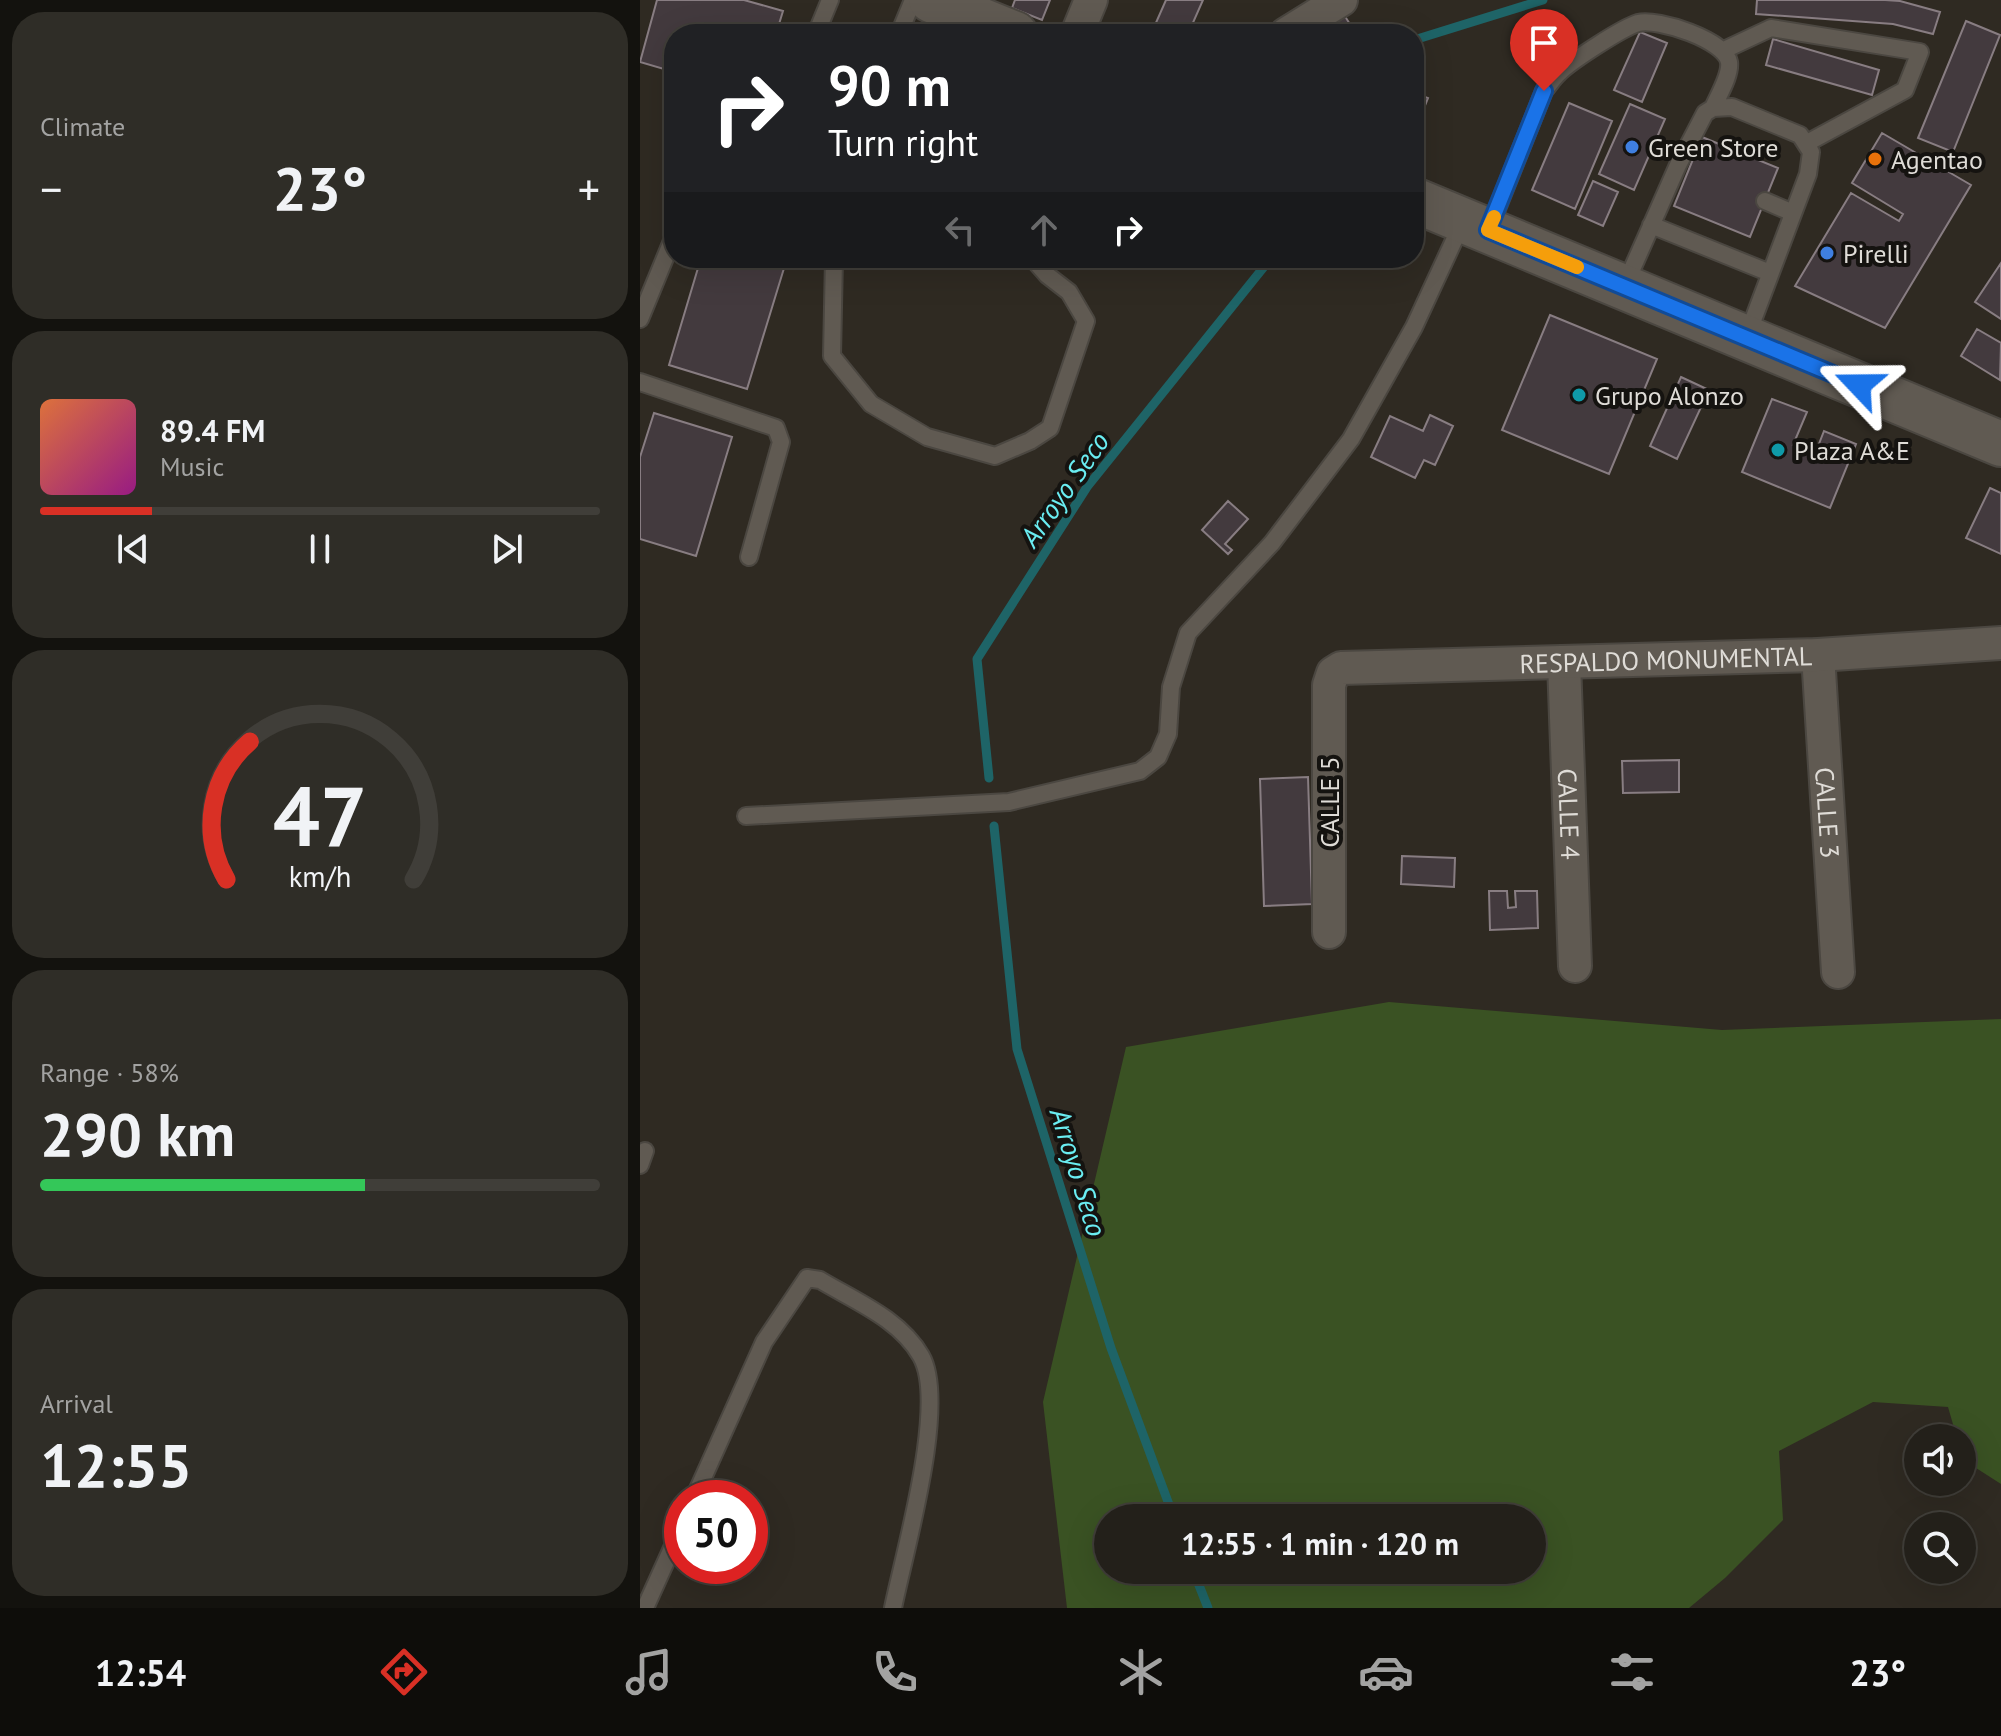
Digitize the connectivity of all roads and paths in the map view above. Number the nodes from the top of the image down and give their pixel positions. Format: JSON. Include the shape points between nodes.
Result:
{"nodes":[{"id":1,"x":830,"y":0,"type":"edge"},
{"id":2,"x":913,"y":0,"type":"edge"},
{"id":3,"x":931,"y":0,"type":"edge"},
{"id":4,"x":1091,"y":0,"type":"edge"},
{"id":5,"x":1341,"y":0,"type":"edge"},
{"id":6,"x":820,"y":24,"type":"edge"},
{"id":7,"x":903,"y":24,"type":"edge"},
{"id":8,"x":968,"y":24,"type":"edge"},
{"id":9,"x":1081,"y":24,"type":"edge"},
{"id":10,"x":1302,"y":24,"type":"edge"},
{"id":11,"x":1722,"y":51,"type":"junction"},
{"id":12,"x":1713,"y":108,"type":"junction"},
{"id":13,"x":1807,"y":143,"type":"junction"},
{"id":14,"x":1765,"y":201,"type":"dead end"},
{"id":15,"x":1424,"y":204,"type":"edge"},
{"id":16,"x":1793,"y":213,"type":"junction"},
{"id":17,"x":1476,"y":225,"type":"junction"},
{"id":18,"x":1651,"y":225,"type":"junction"},
{"id":19,"x":664,"y":260,"type":"edge"},
{"id":20,"x":834,"y":268,"type":"edge"},
{"id":21,"x":1041,"y":268,"type":"edge"},
{"id":22,"x":1770,"y":273,"type":"junction"},
{"id":23,"x":1624,"y":287,"type":"junction"},
{"id":24,"x":640,"y":319,"type":"edge"},
{"id":25,"x":1746,"y":338,"type":"junction"},
{"id":26,"x":640,"y":382,"type":"edge"},
{"id":27,"x":2001,"y":444,"type":"edge"},
{"id":28,"x":749,"y":557,"type":"dead end"},
{"id":29,"x":2001,"y":643,"type":"edge"},
{"id":30,"x":1818,"y":655,"type":"junction"},
{"id":31,"x":1564,"y":662,"type":"junction"},
{"id":32,"x":1333,"y":673,"type":"joint"},
{"id":33,"x":746,"y":816,"type":"dead end"},
{"id":34,"x":1329,"y":932,"type":"dead end"},
{"id":35,"x":1575,"y":966,"type":"dead end"},
{"id":36,"x":1838,"y":972,"type":"dead end"},
{"id":37,"x":702,"y":1480,"type":"edge"},
{"id":38,"x":664,"y":1566,"type":"edge"},
{"id":39,"x":645,"y":1608,"type":"edge"},
{"id":40,"x":893,"y":1608,"type":"edge"}],
"edges":[{"from":1,"to":6,"type":"lane"},
{"from":2,"to":7,"type":"lane"},
{"from":3,"to":8,"type":"main road"},
{"from":4,"to":9,"type":"street"},
{"from":5,"to":10,"type":"street"},
{"from":11,"to":12,"type":"lane","via":[[1730,67]]},
{"from":11,"to":13,"type":"lane","via":[[1771,28],[1920,52],[1905,90]]},
{"from":11,"to":17,"type":"lane","via":[[1668,24],[1644,22],[1560,72],[1544,91]]},
{"from":12,"to":13,"type":"lane","via":[[1732,107],[1800,135]]},
{"from":12,"to":18,"type":"lane","via":[[1699,122],[1684,167]]},
{"from":13,"to":16,"type":"lane","via":[[1811,162]]},
{"from":14,"to":16,"type":"lane"},
{"from":15,"to":17,"type":"main road"},
{"from":16,"to":22,"type":"lane"},
{"from":17,"to":23,"type":"main road"},
{"from":17,"to":33,"type":"lane","via":[[1351,439],[1272,543],[1188,633],[1171,687],[1168,734],[1158,757],[1140,771],[1009,802]]},
{"from":18,"to":22,"type":"lane"},
{"from":18,"to":23,"type":"lane"},
{"from":19,"to":24,"type":"lane"},
{"from":20,"to":21,"type":"lane","via":[[832,356],[871,404],[927,437],[995,456],[1050,428],[1086,321],[1069,292]]},
{"from":22,"to":25,"type":"lane"},
{"from":23,"to":25,"type":"main road"},
{"from":25,"to":27,"type":"main road"},
{"from":26,"to":28,"type":"lane","via":[[780,433]]},
{"from":29,"to":30,"type":"street","name":"RESPALDO MONUMENTAL"},
{"from":30,"to":31,"type":"street","name":"RESPALDO MONUMENTAL"},
{"from":30,"to":36,"type":"street","name":"CALLE 3"},
{"from":31,"to":32,"type":"street","name":"RESPALDO MONUMENTAL","via":[[1341,668]]},
{"from":31,"to":35,"type":"street","name":"CALLE 4"},
{"from":32,"to":34,"type":"street","name":"CALLE 5"},
{"from":37,"to":40,"type":"lane","via":[[764,1342],[807,1278],[820,1280],[895,1324],[922,1358],[931,1396],[926,1453]]},
{"from":38,"to":39,"type":"lane"}]}
